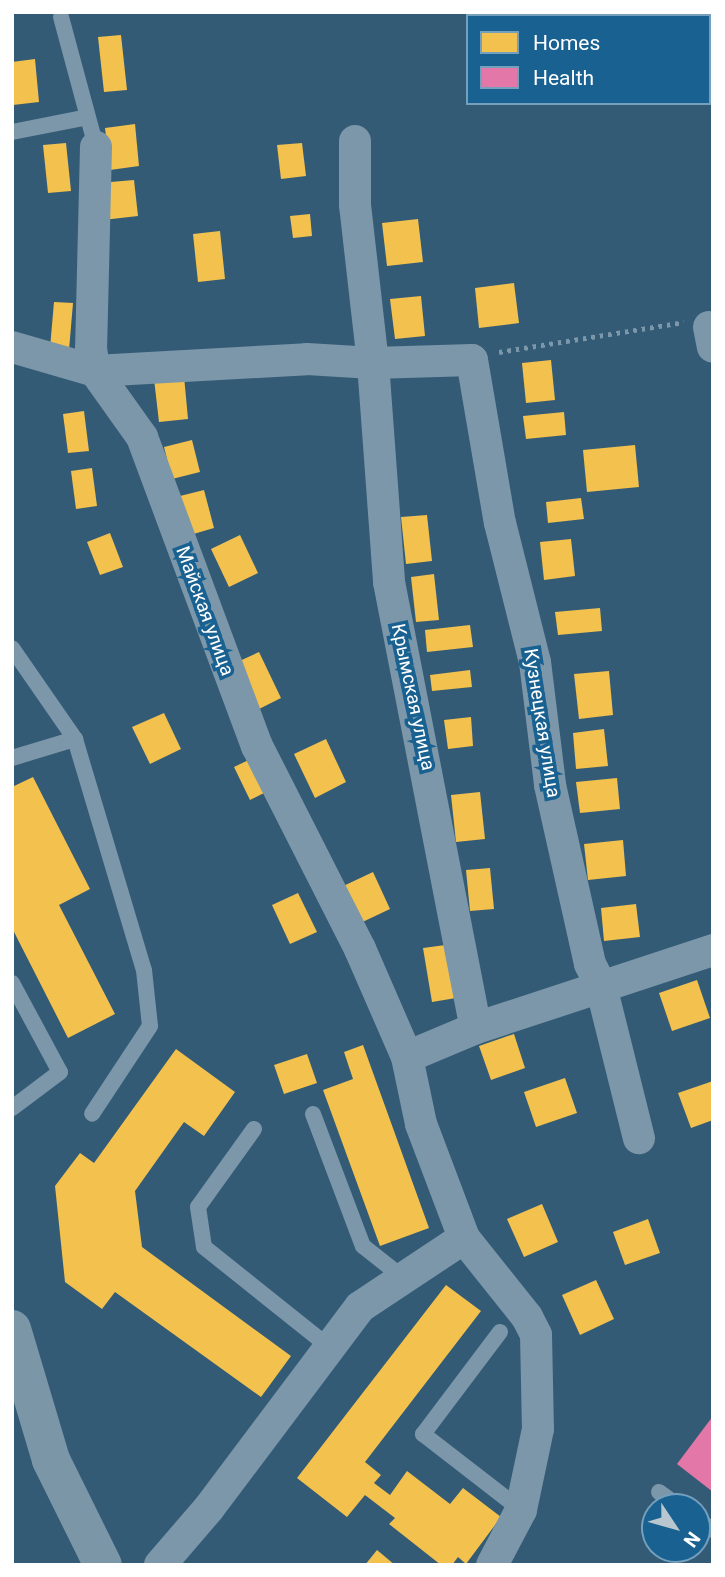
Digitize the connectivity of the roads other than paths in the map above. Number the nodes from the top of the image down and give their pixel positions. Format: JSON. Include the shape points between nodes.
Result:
{"nodes":[{"id":1,"x":61,"y":17,"type":"dead end"},
{"id":2,"x":88,"y":117,"type":"junction"},
{"id":3,"x":12,"y":132,"type":"edge"},
{"id":4,"x":355,"y":141,"type":"dead end"},
{"id":5,"x":96,"y":147,"type":"joint"},
{"id":6,"x":12,"y":347,"type":"edge"},
{"id":7,"x":373,"y":363,"type":"junction"},
{"id":8,"x":95,"y":371,"type":"junction"},
{"id":9,"x":12,"y":648,"type":"edge"},
{"id":10,"x":75,"y":739,"type":"junction"},
{"id":11,"x":12,"y":758,"type":"edge"},
{"id":12,"x":713,"y":950,"type":"edge"},
{"id":13,"x":12,"y":983,"type":"edge"},
{"id":14,"x":601,"y":986,"type":"junction"},
{"id":15,"x":476,"y":1028,"type":"junction"},
{"id":16,"x":407,"y":1057,"type":"junction"},
{"id":17,"x":12,"y":1108,"type":"edge"},
{"id":18,"x":92,"y":1114,"type":"dead end"},
{"id":19,"x":313,"y":1114,"type":"dead end"},
{"id":20,"x":254,"y":1129,"type":"dead end"},
{"id":21,"x":639,"y":1138,"type":"dead end"},
{"id":22,"x":464,"y":1238,"type":"junction"},
{"id":23,"x":402,"y":1277,"type":"junction"},
{"id":24,"x":12,"y":1329,"type":"edge"},
{"id":25,"x":500,"y":1332,"type":"dead end"},
{"id":26,"x":328,"y":1346,"type":"junction"},
{"id":27,"x":521,"y":1510,"type":"junction"},
{"id":28,"x":103,"y":1565,"type":"edge"},
{"id":29,"x":160,"y":1565,"type":"edge"},
{"id":30,"x":492,"y":1565,"type":"edge"}],
"edges":[{"from":1,"to":2,"type":"lane"},
{"from":2,"to":3,"type":"lane"},
{"from":2,"to":5,"type":"lane"},
{"from":4,"to":7,"type":"street","name":"Крымская улица","via":[[355,205]]},
{"from":5,"to":8,"type":"street","name":"Майская улица","via":[[91,349]]},
{"from":6,"to":8,"type":"street"},
{"from":7,"to":8,"type":"street","via":[[307,359]]},
{"from":7,"to":14,"type":"street","name":"Кузнецкая улица","via":[[472,360],[500,523],[536,662],[550,786],[590,964]]},
{"from":7,"to":15,"type":"street","name":"Крымская улица","via":[[389,582]]},
{"from":8,"to":16,"type":"street","name":"Майская улица","via":[[142,437],[257,746],[360,949]]},
{"from":9,"to":10,"type":"lane"},
{"from":10,"to":11,"type":"lane"},
{"from":10,"to":18,"type":"lane","via":[[144,970],[150,1026]]},
{"from":12,"to":14,"type":"street"},
{"from":13,"to":17,"type":"lane","via":[[60,1072]]},
{"from":14,"to":15,"type":"street"},
{"from":14,"to":21,"type":"street","name":"Кузнецкая улица"},
{"from":15,"to":16,"type":"street"},
{"from":16,"to":22,"type":"street","name":"Майская улица","via":[[421,1124]]},
{"from":19,"to":23,"type":"lane","via":[[363,1245]]},
{"from":20,"to":26,"type":"lane","via":[[198,1207],[204,1247]]},
{"from":22,"to":23,"type":"street"},
{"from":22,"to":27,"type":"street","name":"Майская улица","via":[[527,1317],[536,1335],[538,1429]]},
{"from":23,"to":26,"type":"street","via":[[360,1307]]},
{"from":24,"to":28,"type":"main road","via":[[51,1460]]},
{"from":25,"to":27,"type":"lane","via":[[423,1434]]},
{"from":26,"to":29,"type":"street","via":[[209,1508]]},
{"from":27,"to":30,"type":"street","name":"Майская улица"}]}
